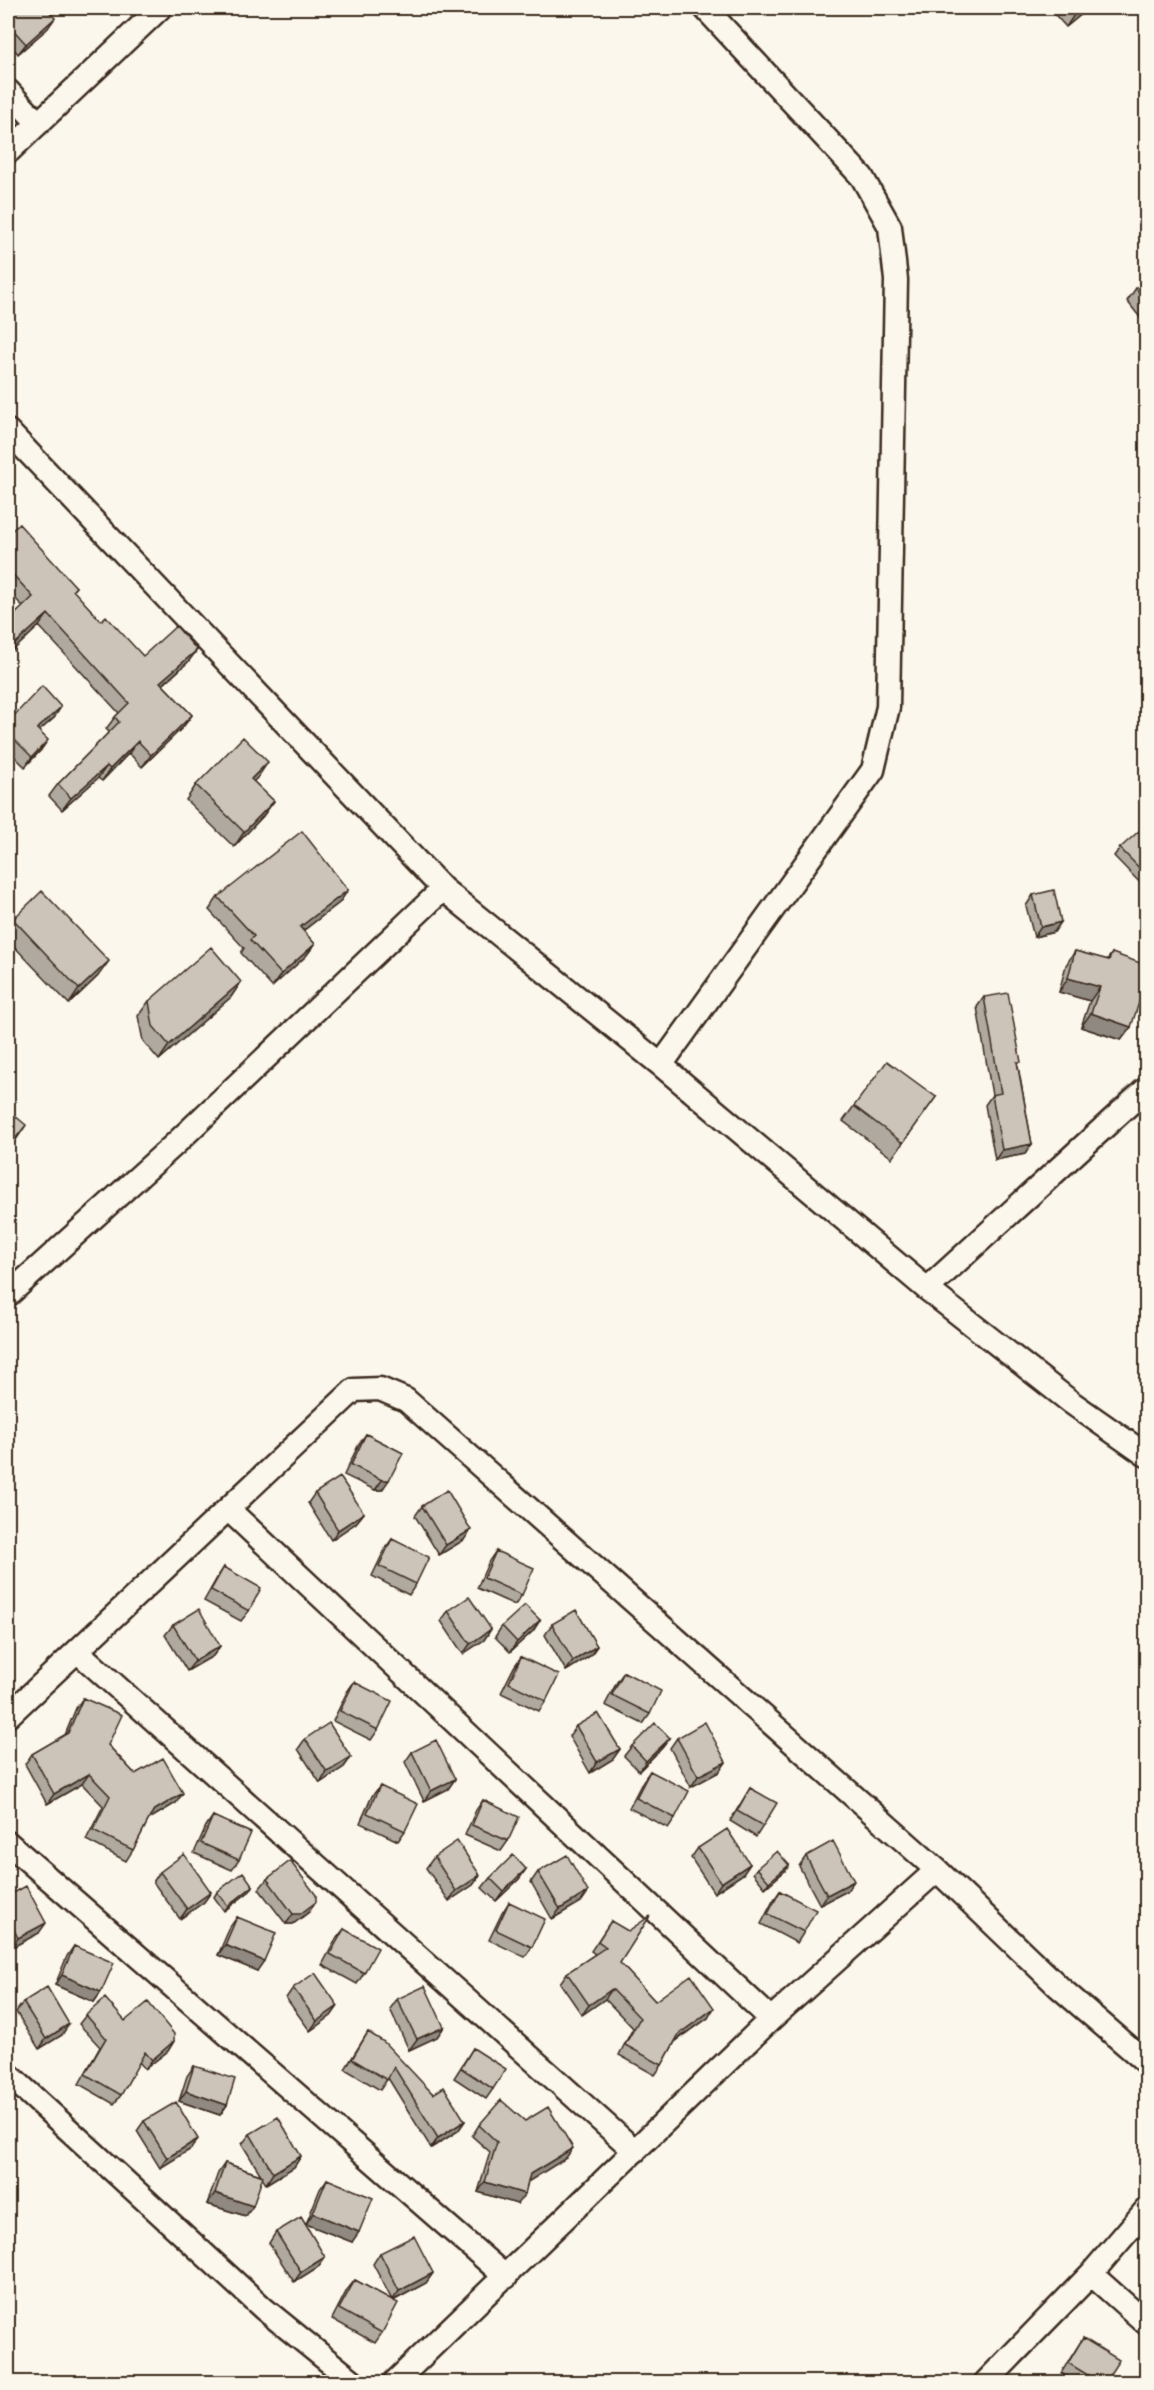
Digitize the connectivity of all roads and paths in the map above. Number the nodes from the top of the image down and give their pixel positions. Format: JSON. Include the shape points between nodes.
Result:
{"nodes":[{"id":1,"x":160,"y":8,"type":"edge"},
{"id":2,"x":705,"y":8,"type":"edge"},
{"id":3,"x":8,"y":91,"type":"edge"},
{"id":4,"x":38,"y":123,"type":"junction"},
{"id":5,"x":8,"y":152,"type":"edge"},
{"id":6,"x":8,"y":431,"type":"edge"},
{"id":7,"x":443,"y":889,"type":"junction"},
{"id":8,"x":661,"y":1065,"type":"junction"},
{"id":9,"x":1146,"y":1089,"type":"edge"},
{"id":10,"x":927,"y":1289,"type":"junction"},
{"id":11,"x":8,"y":1295,"type":"edge"},
{"id":12,"x":1146,"y":1455,"type":"edge"},
{"id":13,"x":228,"y":1509,"type":"junction"},
{"id":14,"x":77,"y":1651,"type":"junction"},
{"id":15,"x":8,"y":1716,"type":"edge"},
{"id":16,"x":8,"y":1843,"type":"edge"},
{"id":17,"x":937,"y":1870,"type":"junction"},
{"id":18,"x":771,"y":2019,"type":"junction"},
{"id":19,"x":1146,"y":2062,"type":"edge"},
{"id":20,"x":8,"y":2073,"type":"edge"},
{"id":21,"x":635,"y":2151,"type":"junction"},
{"id":22,"x":1146,"y":2210,"type":"edge"},
{"id":23,"x":1091,"y":2274,"type":"junction"},
{"id":24,"x":506,"y":2277,"type":"junction"},
{"id":25,"x":1146,"y":2323,"type":"edge"},
{"id":26,"x":354,"y":2382,"type":"edge"},
{"id":27,"x":395,"y":2382,"type":"edge"},
{"id":28,"x":986,"y":2382,"type":"edge"}],
"edges":[{"from":1,"to":4,"type":"street"},
{"from":2,"to":8,"type":"street","via":[[862,177],[890,227],[896,280],[888,707],[873,770]]},
{"from":3,"to":4,"type":"street"},
{"from":4,"to":5,"type":"street"},
{"from":6,"to":7,"type":"street"},
{"from":7,"to":8,"type":"street"},
{"from":7,"to":11,"type":"street","via":[[175,1144]]},
{"from":8,"to":10,"type":"street"},
{"from":9,"to":10,"type":"street"},
{"from":10,"to":12,"type":"street"},
{"from":13,"to":14,"type":"street"},
{"from":13,"to":17,"type":"street","via":[[354,1390],[380,1389],[406,1400]]},
{"from":13,"to":18,"type":"street"},
{"from":14,"to":15,"type":"street"},
{"from":14,"to":21,"type":"street"},
{"from":16,"to":24,"type":"street"},
{"from":17,"to":18,"type":"street"},
{"from":17,"to":19,"type":"street","via":[[1059,1987]]},
{"from":18,"to":21,"type":"street"},
{"from":20,"to":26,"type":"street","via":[[264,2309]]},
{"from":21,"to":24,"type":"street"},
{"from":22,"to":23,"type":"street"},
{"from":23,"to":25,"type":"street"},
{"from":23,"to":28,"type":"street"},
{"from":24,"to":27,"type":"street"}]}
